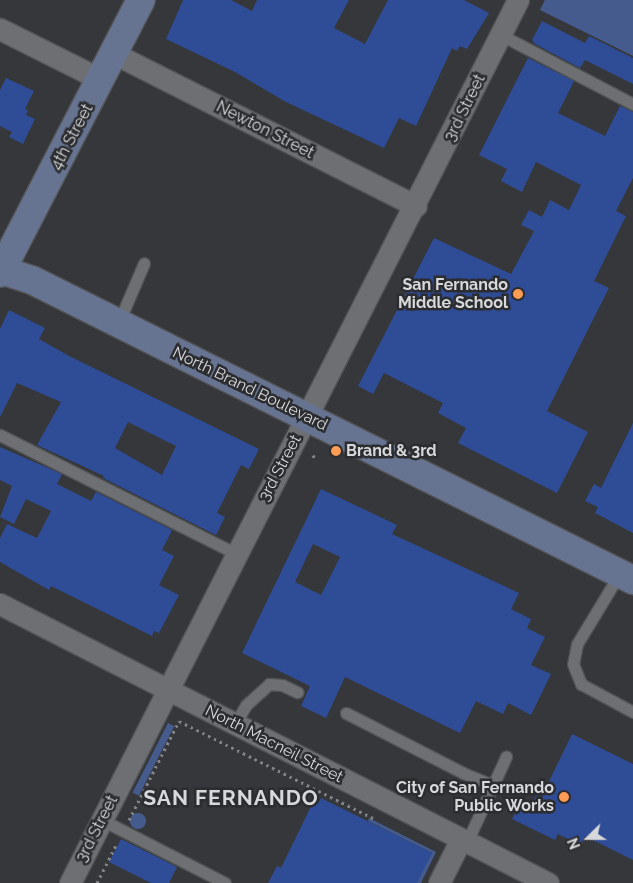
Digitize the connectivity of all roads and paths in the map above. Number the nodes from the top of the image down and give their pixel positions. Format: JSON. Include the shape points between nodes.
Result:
{"nodes":[{"id":1,"x":141,"y":0,"type":"edge"},
{"id":2,"x":518,"y":0,"type":"edge"},
{"id":3,"x":0,"y":29,"type":"edge"},
{"id":4,"x":501,"y":34,"type":"junction"},
{"id":5,"x":115,"y":54,"type":"junction"},
{"id":6,"x":102,"y":80,"type":"junction"},
{"id":7,"x":633,"y":104,"type":"edge"},
{"id":8,"x":416,"y":206,"type":"junction"},
{"id":9,"x":144,"y":263,"type":"dead end"},
{"id":10,"x":0,"y":271,"type":"edge"},
{"id":11,"x":118,"y":325,"type":"junction"},
{"id":12,"x":308,"y":416,"type":"junction"},
{"id":13,"x":0,"y":435,"type":"edge"},
{"id":14,"x":235,"y":553,"type":"junction"},
{"id":15,"x":626,"y":576,"type":"edge"},
{"id":16,"x":0,"y":604,"type":"edge"},
{"id":17,"x":167,"y":689,"type":"junction"},
{"id":18,"x":297,"y":692,"type":"dead end"},
{"id":19,"x":633,"y":712,"type":"edge"},
{"id":20,"x":346,"y":713,"type":"dead end"},
{"id":21,"x":235,"y":724,"type":"junction"},
{"id":22,"x":506,"y":757,"type":"dead end"},
{"id":23,"x":493,"y":785,"type":"junction"},
{"id":24,"x":374,"y":819,"type":"dead end"},
{"id":25,"x":102,"y":820,"type":"junction"},
{"id":26,"x":123,"y":831,"type":"junction"},
{"id":27,"x":464,"y":841,"type":"junction"},
{"id":28,"x":70,"y":883,"type":"edge"},
{"id":29,"x":97,"y":883,"type":"edge"},
{"id":30,"x":224,"y":883,"type":"edge"},
{"id":31,"x":439,"y":883,"type":"edge"},
{"id":32,"x":548,"y":883,"type":"edge"}],
"edges":[{"from":1,"to":5,"type":"street","name":"4th Street"},
{"from":2,"to":4,"type":"street","name":"3rd Street"},
{"from":3,"to":6,"type":"street"},
{"from":4,"to":7,"type":"lane"},
{"from":4,"to":8,"type":"street","name":"3rd Street"},
{"from":5,"to":6,"type":"street","name":"4th Street"},
{"from":5,"to":8,"type":"street","name":"Newton Street"},
{"from":6,"to":10,"type":"street","name":"4th Street"},
{"from":8,"to":12,"type":"street","name":"3rd Street"},
{"from":9,"to":11,"type":"lane"},
{"from":10,"to":11,"type":"street","name":"North Brand Boulevard","via":[[32,280]]},
{"from":11,"to":12,"type":"street","name":"North Brand Boulevard"},
{"from":12,"to":14,"type":"street","name":"3rd Street"},
{"from":12,"to":15,"type":"street","name":"North Brand Boulevard"},
{"from":13,"to":14,"type":"lane"},
{"from":14,"to":17,"type":"street","name":"3rd Street"},
{"from":15,"to":19,"type":"lane","via":[[577,644],[573,664],[581,684]]},
{"from":16,"to":17,"type":"street","name":"North Macneil Street"},
{"from":17,"to":21,"type":"street","name":"North Macneil Street"},
{"from":17,"to":25,"type":"street","name":"3rd Street"},
{"from":18,"to":21,"type":"lane","via":[[282,685],[269,684],[246,705]]},
{"from":20,"to":23,"type":"lane"},
{"from":21,"to":27,"type":"street","name":"North Macneil Street"},
{"from":22,"to":23,"type":"lane"},
{"from":23,"to":27,"type":"lane"},
{"from":24,"to":26,"type":"path","via":[[179,721]]},
{"from":25,"to":26,"type":"lane"},
{"from":25,"to":28,"type":"street","name":"3rd Street"},
{"from":26,"to":29,"type":"path"},
{"from":26,"to":30,"type":"lane"},
{"from":27,"to":31,"type":"street"},
{"from":27,"to":32,"type":"street","name":"North Macneil Street"}]}
